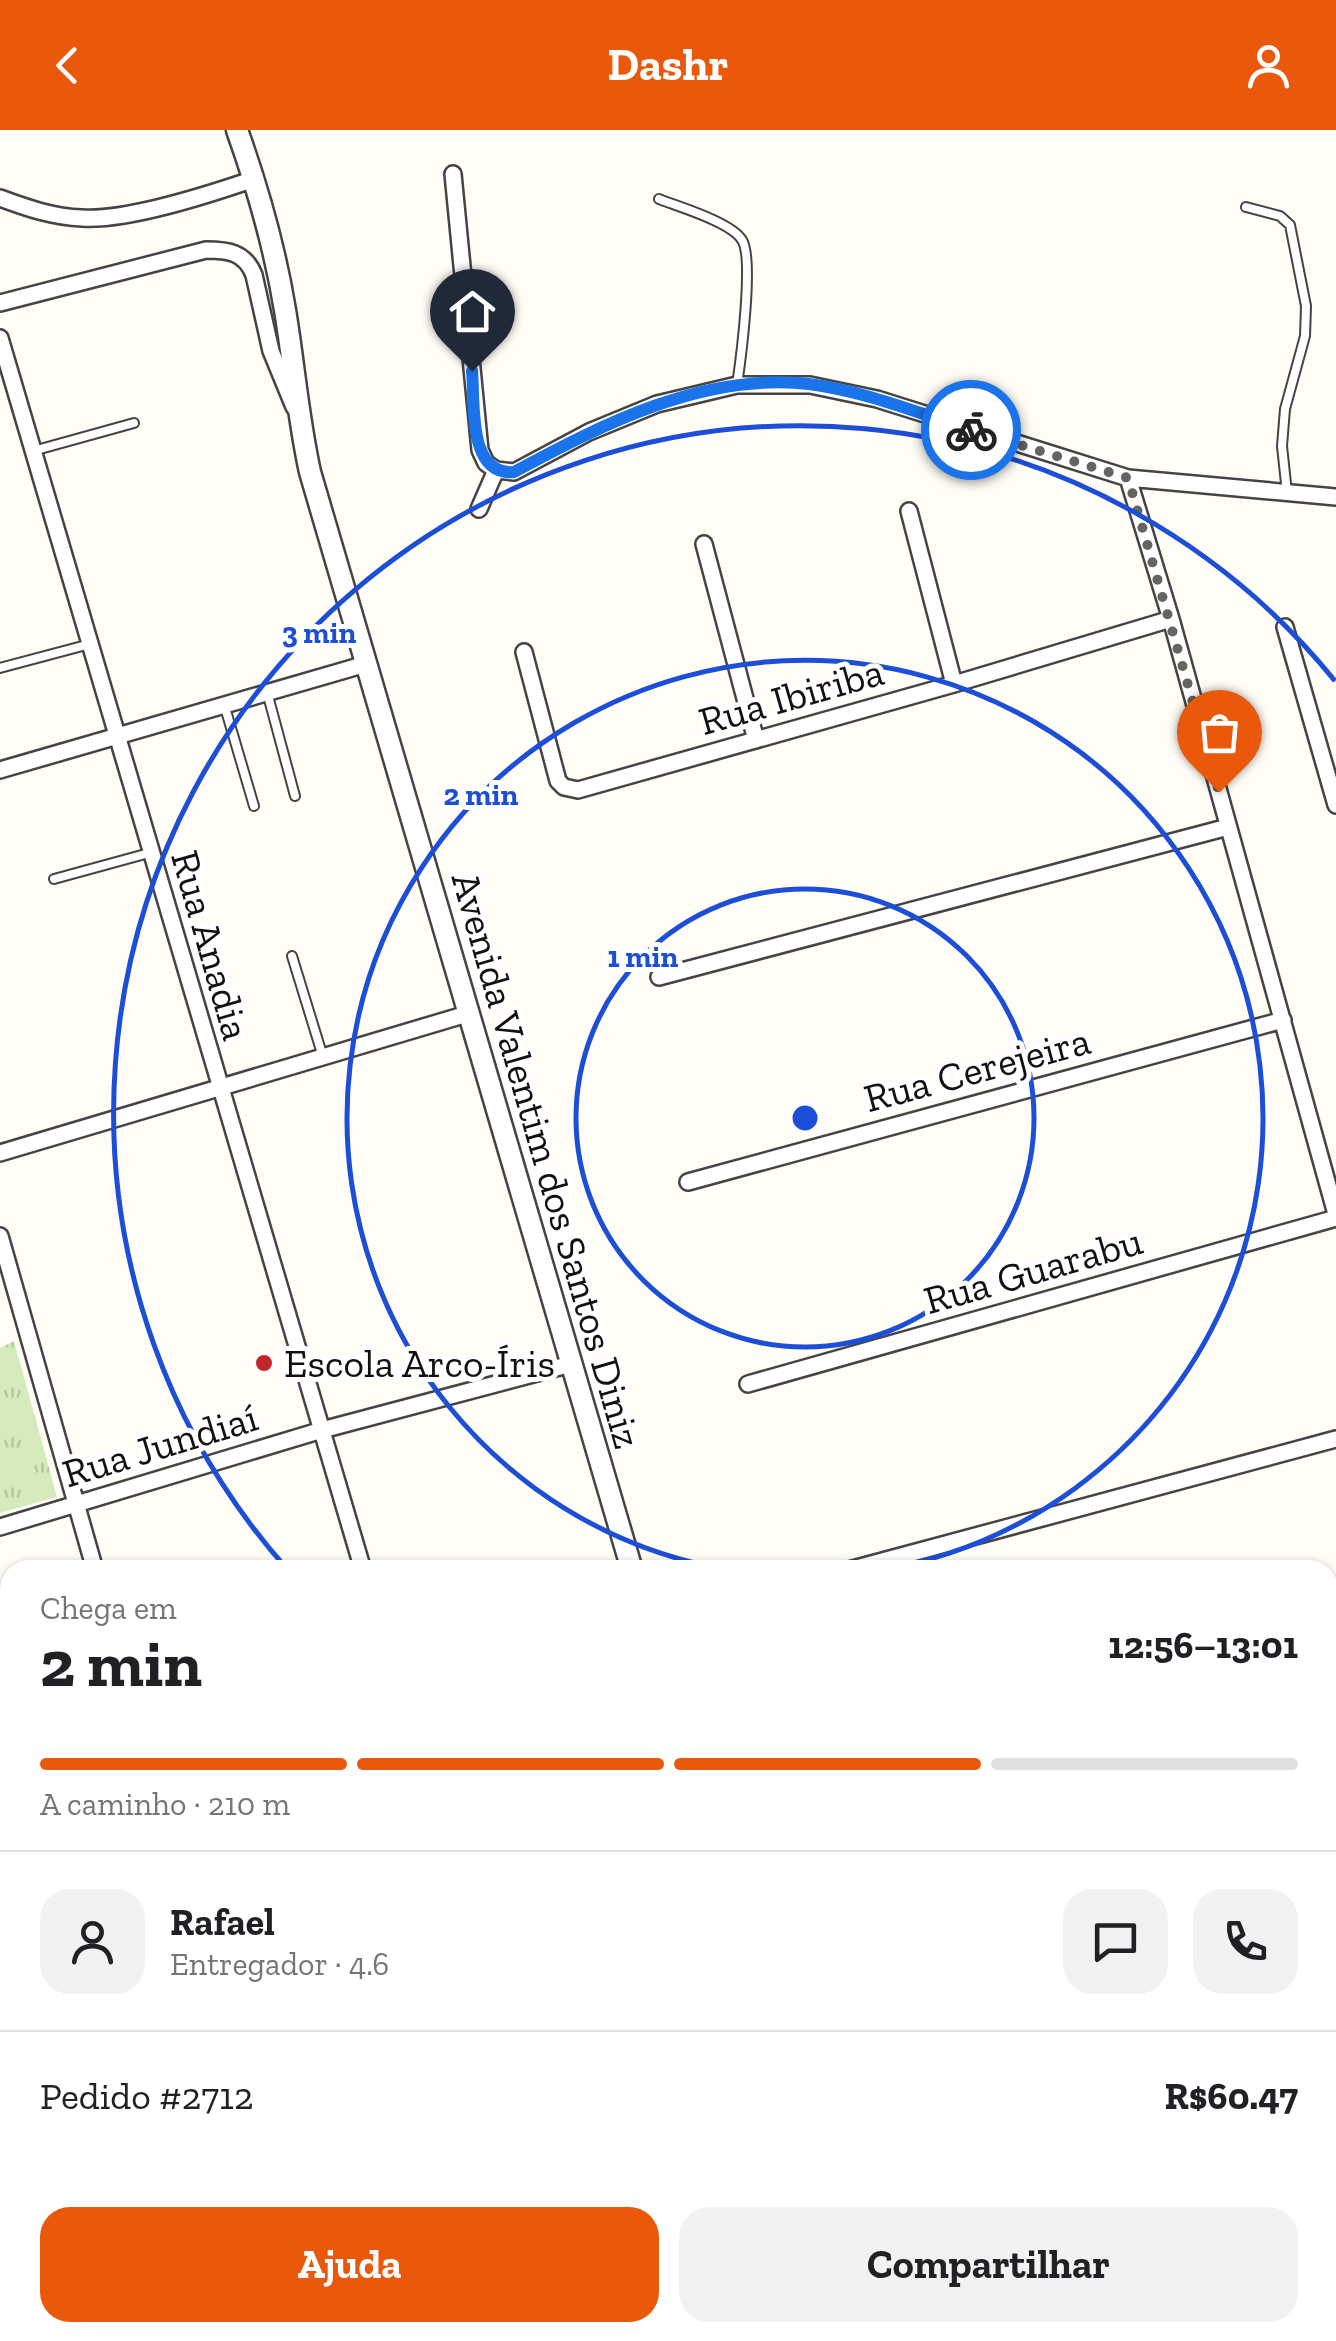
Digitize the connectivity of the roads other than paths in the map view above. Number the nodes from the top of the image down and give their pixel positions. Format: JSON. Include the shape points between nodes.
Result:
{"nodes":[{"id":1,"x":238,"y":130,"type":"edge"},
{"id":2,"x":453,"y":174,"type":"dead end"},
{"id":3,"x":254,"y":179,"type":"junction"},
{"id":4,"x":0,"y":198,"type":"edge"},
{"id":5,"x":659,"y":199,"type":"dead end"},
{"id":6,"x":1246,"y":208,"type":"dead end"},
{"id":7,"x":0,"y":303,"type":"edge"},
{"id":8,"x":0,"y":338,"type":"edge"},
{"id":9,"x":738,"y":385,"type":"junction"},
{"id":10,"x":297,"y":412,"type":"junction"},
{"id":11,"x":134,"y":423,"type":"dead end"},
{"id":12,"x":32,"y":452,"type":"junction"},
{"id":13,"x":496,"y":470,"type":"junction"},
{"id":14,"x":1128,"y":478,"type":"junction"},
{"id":15,"x":1287,"y":492,"type":"junction"},
{"id":16,"x":1336,"y":497,"type":"edge"},
{"id":17,"x":479,"y":509,"type":"dead end"},
{"id":18,"x":909,"y":511,"type":"dead end"},
{"id":19,"x":704,"y":544,"type":"dead end"},
{"id":20,"x":1171,"y":619,"type":"junction"},
{"id":21,"x":1285,"y":627,"type":"dead end"},
{"id":22,"x":90,"y":644,"type":"junction"},
{"id":23,"x":524,"y":652,"type":"dead end"},
{"id":24,"x":366,"y":664,"type":"junction"},
{"id":25,"x":0,"y":668,"type":"edge"},
{"id":26,"x":954,"y":684,"type":"junction"},
{"id":27,"x":267,"y":692,"type":"junction"},
{"id":28,"x":224,"y":704,"type":"junction"},
{"id":29,"x":117,"y":734,"type":"junction"},
{"id":30,"x":756,"y":740,"type":"junction"},
{"id":31,"x":0,"y":770,"type":"edge"},
{"id":32,"x":296,"y":796,"type":"dead end"},
{"id":33,"x":1336,"y":805,"type":"edge"},
{"id":34,"x":254,"y":806,"type":"dead end"},
{"id":35,"x":1228,"y":827,"type":"junction"},
{"id":36,"x":149,"y":853,"type":"junction"},
{"id":37,"x":54,"y":879,"type":"dead end"},
{"id":38,"x":292,"y":956,"type":"dead end"},
{"id":39,"x":659,"y":977,"type":"dead end"},
{"id":40,"x":467,"y":1014,"type":"junction"},
{"id":41,"x":1283,"y":1020,"type":"junction"},
{"id":42,"x":323,"y":1057,"type":"junction"},
{"id":43,"x":219,"y":1087,"type":"junction"},
{"id":44,"x":0,"y":1152,"type":"edge"},
{"id":45,"x":1329,"y":1157,"type":"edge"},
{"id":46,"x":688,"y":1182,"type":"dead end"},
{"id":47,"x":1336,"y":1216,"type":"edge"},
{"id":48,"x":0,"y":1236,"type":"edge"},
{"id":49,"x":571,"y":1364,"type":"junction"},
{"id":50,"x":748,"y":1384,"type":"dead end"},
{"id":51,"x":322,"y":1430,"type":"junction"},
{"id":52,"x":1336,"y":1439,"type":"edge"},
{"id":53,"x":76,"y":1504,"type":"junction"},
{"id":54,"x":0,"y":1526,"type":"edge"},
{"id":55,"x":92,"y":1560,"type":"edge"},
{"id":56,"x":360,"y":1560,"type":"edge"},
{"id":57,"x":629,"y":1560,"type":"edge"},
{"id":58,"x":885,"y":1560,"type":"edge"}],
"edges":[{"from":1,"to":3,"type":"street","name":"Avenida Valentim dos Santos Diniz"},
{"from":2,"to":13,"type":"street","via":[[480,450]]},
{"from":3,"to":4,"type":"street","via":[[207,196],[88,219]]},
{"from":3,"to":10,"type":"street","name":"Avenida Valentim dos Santos Diniz","via":[[285,310]]},
{"from":5,"to":9,"type":"lane","via":[[743,240],[750,265]]},
{"from":6,"to":15,"type":"lane","via":[[1290,225],[1306,306],[1285,410]]},
{"from":7,"to":10,"type":"street","via":[[206,250],[235,254],[254,274],[271,352]]},
{"from":8,"to":12,"type":"street","name":"Rua Anadia"},
{"from":9,"to":13,"type":"street","via":[[656,404],[514,472]]},
{"from":9,"to":14,"type":"street","via":[[810,384],[877,399]]},
{"from":10,"to":24,"type":"street","name":"Avenida Valentim dos Santos Diniz"},
{"from":11,"to":12,"type":"lane"},
{"from":12,"to":22,"type":"street","name":"Rua Anadia"},
{"from":13,"to":17,"type":"street"},
{"from":14,"to":15,"type":"street"},
{"from":14,"to":20,"type":"street"},
{"from":15,"to":16,"type":"street"},
{"from":18,"to":26,"type":"street"},
{"from":19,"to":30,"type":"street"},
{"from":20,"to":26,"type":"street","name":"Rua Ibiriba"},
{"from":20,"to":35,"type":"street"},
{"from":21,"to":33,"type":"street"},
{"from":22,"to":25,"type":"lane"},
{"from":22,"to":29,"type":"street","name":"Rua Anadia"},
{"from":23,"to":30,"type":"street","name":"Rua Ibiriba","via":[[564,787],[578,790]]},
{"from":24,"to":27,"type":"street"},
{"from":24,"to":40,"type":"street","name":"Avenida Valentim dos Santos Diniz"},
{"from":26,"to":30,"type":"street","name":"Rua Ibiriba"},
{"from":27,"to":28,"type":"street"},
{"from":27,"to":32,"type":"lane"},
{"from":28,"to":29,"type":"street"},
{"from":28,"to":34,"type":"lane"},
{"from":29,"to":31,"type":"street"},
{"from":29,"to":36,"type":"street","name":"Rua Anadia"},
{"from":35,"to":39,"type":"street"},
{"from":35,"to":41,"type":"street"},
{"from":36,"to":37,"type":"lane"},
{"from":36,"to":43,"type":"street","name":"Rua Anadia"},
{"from":38,"to":42,"type":"lane"},
{"from":40,"to":42,"type":"street"},
{"from":40,"to":49,"type":"street","name":"Avenida Valentim dos Santos Diniz"},
{"from":41,"to":45,"type":"street"},
{"from":41,"to":46,"type":"street","name":"Rua Cerejeira"},
{"from":42,"to":43,"type":"street"},
{"from":43,"to":44,"type":"street"},
{"from":43,"to":51,"type":"street","name":"Rua Anadia"},
{"from":45,"to":47,"type":"street"},
{"from":47,"to":50,"type":"street","name":"Rua Guarabu"},
{"from":48,"to":53,"type":"street"},
{"from":49,"to":51,"type":"street","name":"Rua Jundiaí"},
{"from":49,"to":57,"type":"street","name":"Avenida Valentim dos Santos Diniz"},
{"from":51,"to":53,"type":"street","name":"Rua Jundiaí"},
{"from":51,"to":56,"type":"street","name":"Rua Anadia"},
{"from":52,"to":58,"type":"street"},
{"from":53,"to":54,"type":"street","name":"Rua Jundiaí"},
{"from":53,"to":55,"type":"street"}]}
